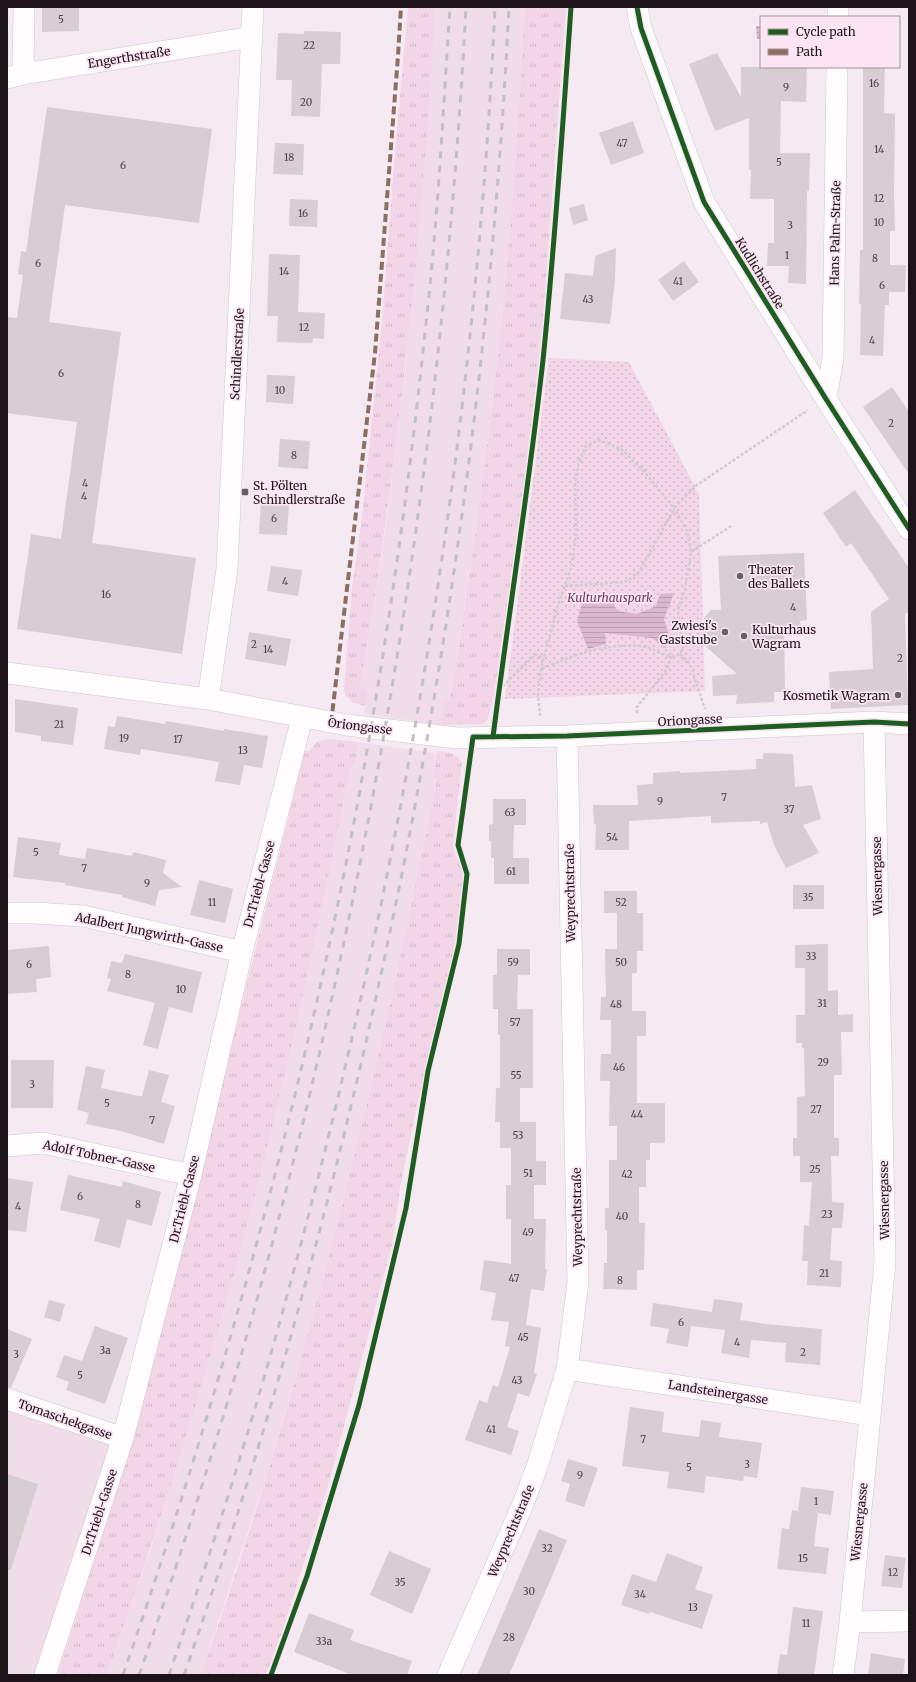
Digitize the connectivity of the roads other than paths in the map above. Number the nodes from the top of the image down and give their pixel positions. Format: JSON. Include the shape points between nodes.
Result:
{"nodes":[{"id":1,"x":24,"y":7,"type":"edge"},
{"id":2,"x":254,"y":7,"type":"edge"},
{"id":3,"x":638,"y":7,"type":"edge"},
{"id":4,"x":252,"y":37,"type":"junction"},
{"id":5,"x":837,"y":68,"type":"edge"},
{"id":6,"x":15,"y":76,"type":"edge"},
{"id":7,"x":826,"y":399,"type":"junction"},
{"id":8,"x":909,"y":529,"type":"edge"},
{"id":9,"x":7,"y":673,"type":"edge"},
{"id":10,"x":208,"y":699,"type":"junction"},
{"id":11,"x":302,"y":718,"type":"junction"},
{"id":12,"x":874,"y":722,"type":"junction"},
{"id":13,"x":909,"y":724,"type":"edge"},
{"id":14,"x":567,"y":736,"type":"junction"},
{"id":15,"x":7,"y":913,"type":"edge"},
{"id":16,"x":242,"y":952,"type":"junction"},
{"id":17,"x":7,"y":1146,"type":"edge"},
{"id":18,"x":191,"y":1176,"type":"junction"},
{"id":19,"x":567,"y":1369,"type":"junction"},
{"id":20,"x":7,"y":1399,"type":"edge"},
{"id":21,"x":870,"y":1415,"type":"junction"},
{"id":22,"x":123,"y":1438,"type":"junction"},
{"id":23,"x":909,"y":1621,"type":"edge"},
{"id":24,"x":850,"y":1622,"type":"junction"},
{"id":25,"x":45,"y":1675,"type":"edge"},
{"id":26,"x":448,"y":1675,"type":"edge"},
{"id":27,"x":843,"y":1675,"type":"edge"}],
"edges":[{"from":1,"to":6,"type":"street"},
{"from":2,"to":4,"type":"street","name":"Schindlerstraße"},
{"from":3,"to":7,"type":"street","name":"Kudlichstraße","via":[[641,28],[704,202]]},
{"from":4,"to":6,"type":"street","name":"Engerthstraße"},
{"from":4,"to":10,"type":"street","name":"Schindlerstraße","via":[[227,569]]},
{"from":5,"to":7,"type":"street","name":"Hans Palm-Straße","via":[[833,358]]},
{"from":7,"to":8,"type":"street","name":"Kudlichstraße"},
{"from":9,"to":10,"type":"street","name":"Oriongasse"},
{"from":10,"to":11,"type":"street","name":"Oriongasse"},
{"from":11,"to":14,"type":"street","name":"Oriongasse","via":[[457,738]]},
{"from":11,"to":16,"type":"street","name":"Dr.Triebl-Gasse"},
{"from":12,"to":13,"type":"street","name":"Oriongasse"},
{"from":12,"to":14,"type":"street","name":"Oriongasse"},
{"from":12,"to":21,"type":"street","name":"Wiesnergasse","via":[[885,1262]]},
{"from":14,"to":19,"type":"street","name":"Weyprechtstraße","via":[[578,1282]]},
{"from":15,"to":16,"type":"street","name":"Adalbert Jungwirth-Gasse","via":[[83,916]]},
{"from":16,"to":18,"type":"street","name":"Dr.Triebl-Gasse"},
{"from":17,"to":18,"type":"street","name":"Adolf Tobner-Gasse","via":[[44,1143]]},
{"from":18,"to":22,"type":"street","name":"Dr.Triebl-Gasse"},
{"from":19,"to":21,"type":"street","name":"Landsteinergasse"},
{"from":19,"to":26,"type":"street","name":"Weyprechtstraße","via":[[523,1504]]},
{"from":20,"to":22,"type":"street","name":"Tomaschekgasse"},
{"from":21,"to":24,"type":"street","name":"Wiesnergasse"},
{"from":22,"to":25,"type":"street","name":"Dr.Triebl-Gasse"},
{"from":23,"to":24,"type":"street"},
{"from":24,"to":27,"type":"street","name":"Wiesnergasse"}]}
